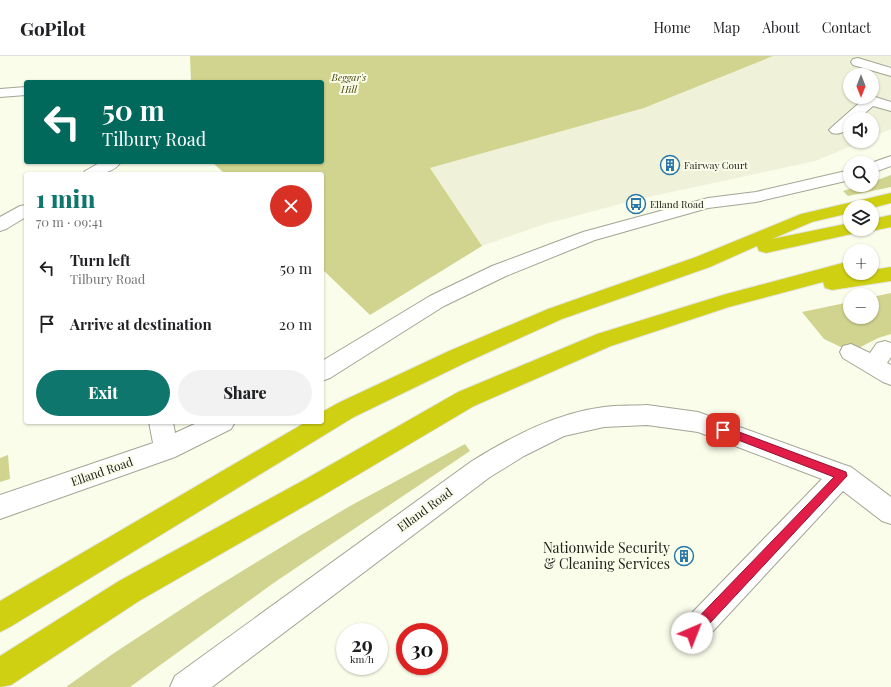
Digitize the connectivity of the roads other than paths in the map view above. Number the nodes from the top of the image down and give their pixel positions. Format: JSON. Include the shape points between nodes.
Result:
{"nodes":[{"id":1,"x":858,"y":62,"type":"dead end"},
{"id":2,"x":891,"y":72,"type":"edge"},
{"id":3,"x":24,"y":91,"type":"edge"},
{"id":4,"x":0,"y":92,"type":"edge"},
{"id":5,"x":891,"y":107,"type":"edge"},
{"id":6,"x":837,"y":130,"type":"dead end"},
{"id":7,"x":891,"y":161,"type":"edge"},
{"id":8,"x":110,"y":164,"type":"edge"},
{"id":9,"x":879,"y":165,"type":"edge"},
{"id":10,"x":96,"y":172,"type":"edge"},
{"id":11,"x":843,"y":177,"type":"edge"},
{"id":12,"x":891,"y":198,"type":"edge"},
{"id":13,"x":879,"y":201,"type":"edge"},
{"id":14,"x":843,"y":210,"type":"edge"},
{"id":15,"x":24,"y":211,"type":"edge"},
{"id":16,"x":891,"y":221,"type":"edge"},
{"id":17,"x":879,"y":224,"type":"edge"},
{"id":18,"x":0,"y":225,"type":"edge"},
{"id":19,"x":843,"y":230,"type":"edge"},
{"id":20,"x":891,"y":258,"type":"edge"},
{"id":21,"x":879,"y":261,"type":"edge"},
{"id":22,"x":703,"y":262,"type":"junction"},
{"id":23,"x":843,"y":270,"type":"edge"},
{"id":24,"x":891,"y":274,"type":"edge"},
{"id":25,"x":726,"y":301,"type":"junction"},
{"id":26,"x":851,"y":352,"type":"dead end"},
{"id":27,"x":883,"y":363,"type":"edge"},
{"id":28,"x":324,"y":371,"type":"edge"},
{"id":29,"x":324,"y":423,"type":"edge"},
{"id":30,"x":160,"y":424,"type":"edge"},
{"id":31,"x":219,"y":424,"type":"edge"},
{"id":32,"x":323,"y":424,"type":"edge"},
{"id":33,"x":166,"y":449,"type":"junction"},
{"id":34,"x":842,"y":476,"type":"junction"},
{"id":35,"x":0,"y":507,"type":"edge"},
{"id":36,"x":891,"y":512,"type":"edge"},
{"id":37,"x":0,"y":617,"type":"edge"},
{"id":38,"x":692,"y":633,"type":"dead end"},
{"id":39,"x":0,"y":674,"type":"edge"},
{"id":40,"x":186,"y":687,"type":"edge"}],
"edges":[{"from":1,"to":2,"type":"street"},
{"from":3,"to":4,"type":"street"},
{"from":5,"to":6,"type":"street","via":[[871,100]]},
{"from":7,"to":9,"type":"street"},
{"from":8,"to":10,"type":"street"},
{"from":11,"to":28,"type":"street","via":[[756,196],[708,203],[589,236],[499,271],[437,301]]},
{"from":12,"to":13,"type":"highway"},
{"from":14,"to":22,"type":"highway","via":[[807,218]]},
{"from":15,"to":18,"type":"street"},
{"from":16,"to":17,"type":"highway"},
{"from":19,"to":22,"type":"highway"},
{"from":20,"to":21,"type":"highway"},
{"from":22,"to":29,"type":"highway","via":[[555,314],[457,357]]},
{"from":23,"to":25,"type":"highway"},
{"from":24,"to":25,"type":"highway"},
{"from":25,"to":39,"type":"highway","via":[[604,340],[466,399],[129,590]]},
{"from":26,"to":27,"type":"street"},
{"from":30,"to":33,"type":"street"},
{"from":31,"to":33,"type":"street","name":"Elland Road"},
{"from":32,"to":37,"type":"highway"},
{"from":33,"to":35,"type":"street","name":"Elland Road"},
{"from":34,"to":36,"type":"street","name":"Elland Road"},
{"from":34,"to":38,"type":"street"},
{"from":34,"to":40,"type":"street","name":"Elland Road","via":[[698,422],[648,415],[604,417],[560,427],[515,448],[481,469]]}]}
